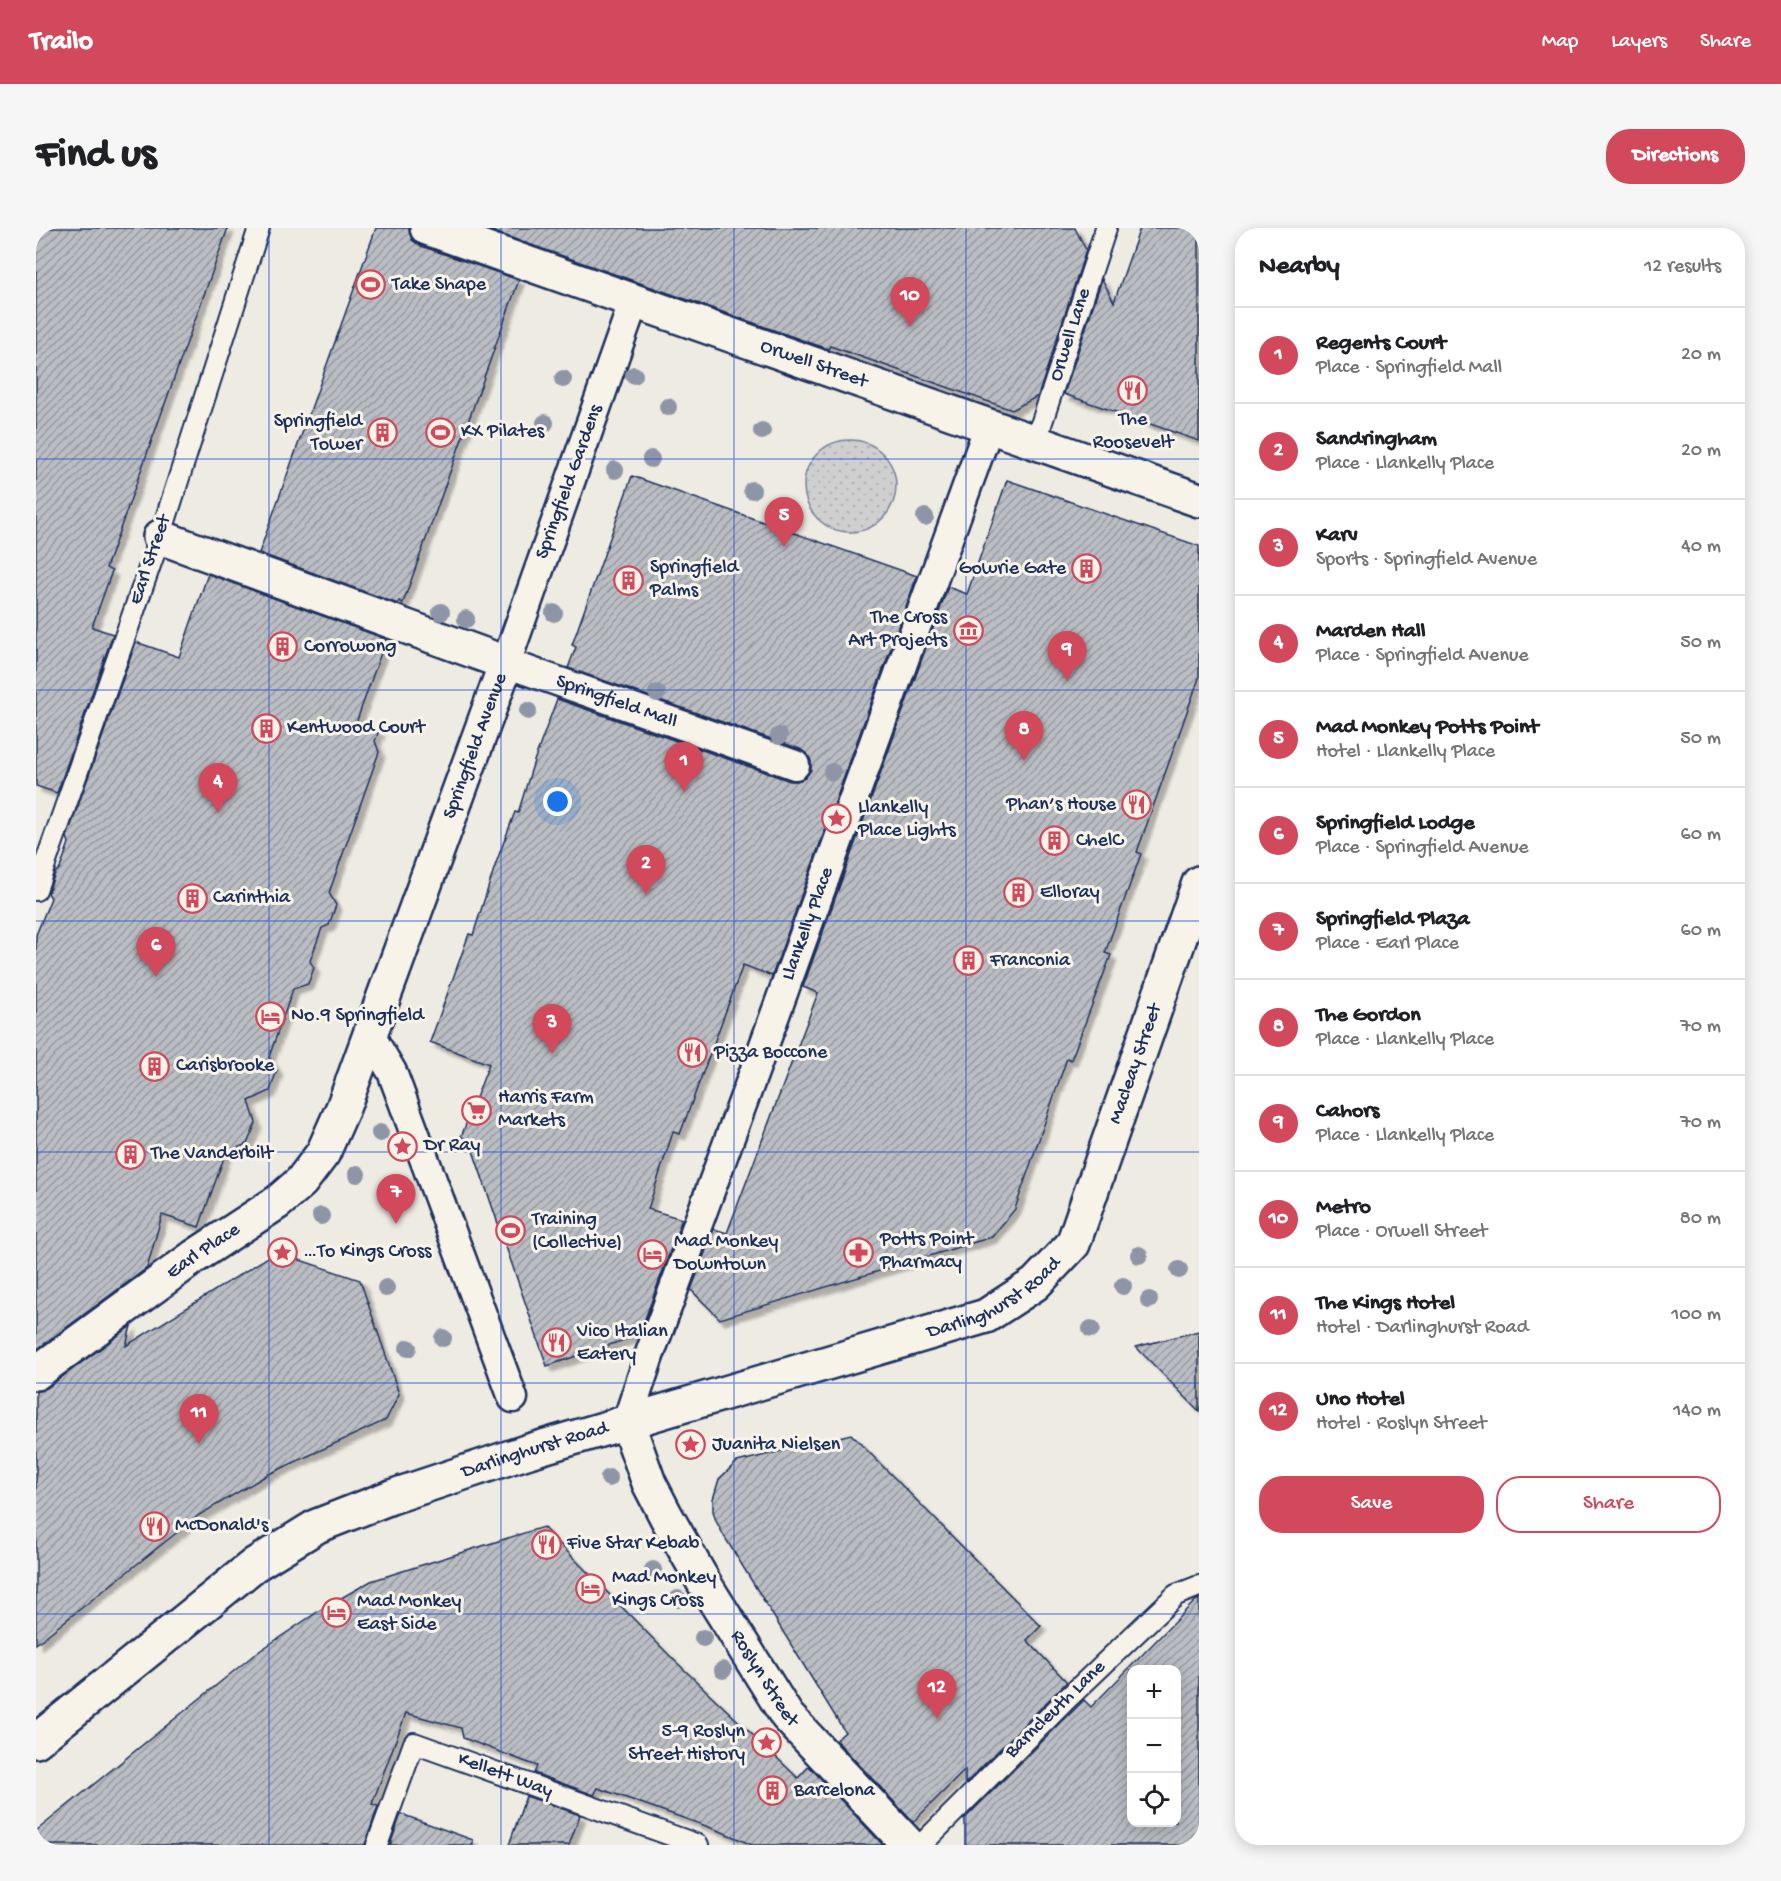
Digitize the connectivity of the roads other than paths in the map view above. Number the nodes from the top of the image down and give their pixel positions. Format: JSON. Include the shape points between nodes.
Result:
{"nodes":[{"id":1,"x":259,"y":228,"type":"edge"},
{"id":2,"x":427,"y":228,"type":"edge"},
{"id":3,"x":1106,"y":228,"type":"edge"},
{"id":4,"x":634,"y":301,"type":"junction"},
{"id":5,"x":989,"y":426,"type":"junction"},
{"id":6,"x":1035,"y":443,"type":"junction"},
{"id":7,"x":1199,"y":500,"type":"edge"},
{"id":8,"x":160,"y":537,"type":"junction"},
{"id":9,"x":506,"y":663,"type":"junction"},
{"id":10,"x":795,"y":765,"type":"dead end"},
{"id":11,"x":1199,"y":883,"type":"edge"},
{"id":12,"x":36,"y":891,"type":"edge"},
{"id":13,"x":370,"y":1035,"type":"junction"},
{"id":14,"x":343,"y":1108,"type":"joint"},
{"id":15,"x":1073,"y":1244,"type":"joint"},
{"id":16,"x":36,"y":1373,"type":"edge"},
{"id":17,"x":513,"y":1398,"type":"dead end"},
{"id":18,"x":627,"y":1422,"type":"junction"},
{"id":19,"x":1199,"y":1586,"type":"edge"},
{"id":20,"x":36,"y":1741,"type":"edge"},
{"id":21,"x":377,"y":1845,"type":"edge"},
{"id":22,"x":698,"y":1845,"type":"edge"},
{"id":23,"x":909,"y":1845,"type":"edge"},
{"id":24,"x":921,"y":1845,"type":"edge"}],
"edges":[{"from":1,"to":8,"type":"lane","name":"Earl Street"},
{"from":2,"to":4,"type":"street","name":"Orwell Street"},
{"from":3,"to":6,"type":"lane","name":"Orwell Lane"},
{"from":4,"to":5,"type":"street","name":"Orwell Street"},
{"from":4,"to":9,"type":"street","name":"Springfield Gardens"},
{"from":5,"to":6,"type":"street","name":"Orwell Street"},
{"from":5,"to":18,"type":"street","name":"Llankelly Place"},
{"from":6,"to":7,"type":"street","name":"Orwell Street"},
{"from":8,"to":9,"type":"street","name":"Springfield Avenue"},
{"from":8,"to":12,"type":"lane","name":"Earl Street"},
{"from":9,"to":10,"type":"street","name":"Springfield Mall"},
{"from":9,"to":13,"type":"street","name":"Springfield Avenue"},
{"from":11,"to":15,"type":"street","name":"Macleay Street"},
{"from":13,"to":14,"type":"street","name":"Springfield Avenue"},
{"from":13,"to":17,"type":"street","via":[[392,1072]]},
{"from":14,"to":16,"type":"street","name":"Earl Place","via":[[323,1153],[301,1182],[278,1202],[194,1257]]},
{"from":15,"to":18,"type":"street","name":"Darlinghurst Road","via":[[1035,1284],[986,1316]]},
{"from":18,"to":20,"type":"street","name":"Darlinghurst Road","via":[[391,1497],[317,1526],[255,1565]]},
{"from":18,"to":23,"type":"street","name":"Roslyn Street","via":[[649,1483],[666,1516],[787,1716]]},
{"from":19,"to":24,"type":"lane","name":"Barncleuth Lane","via":[[1176,1595]]},
{"from":21,"to":22,"type":"lane","name":"Kellett Way","via":[[414,1743]]}]}
